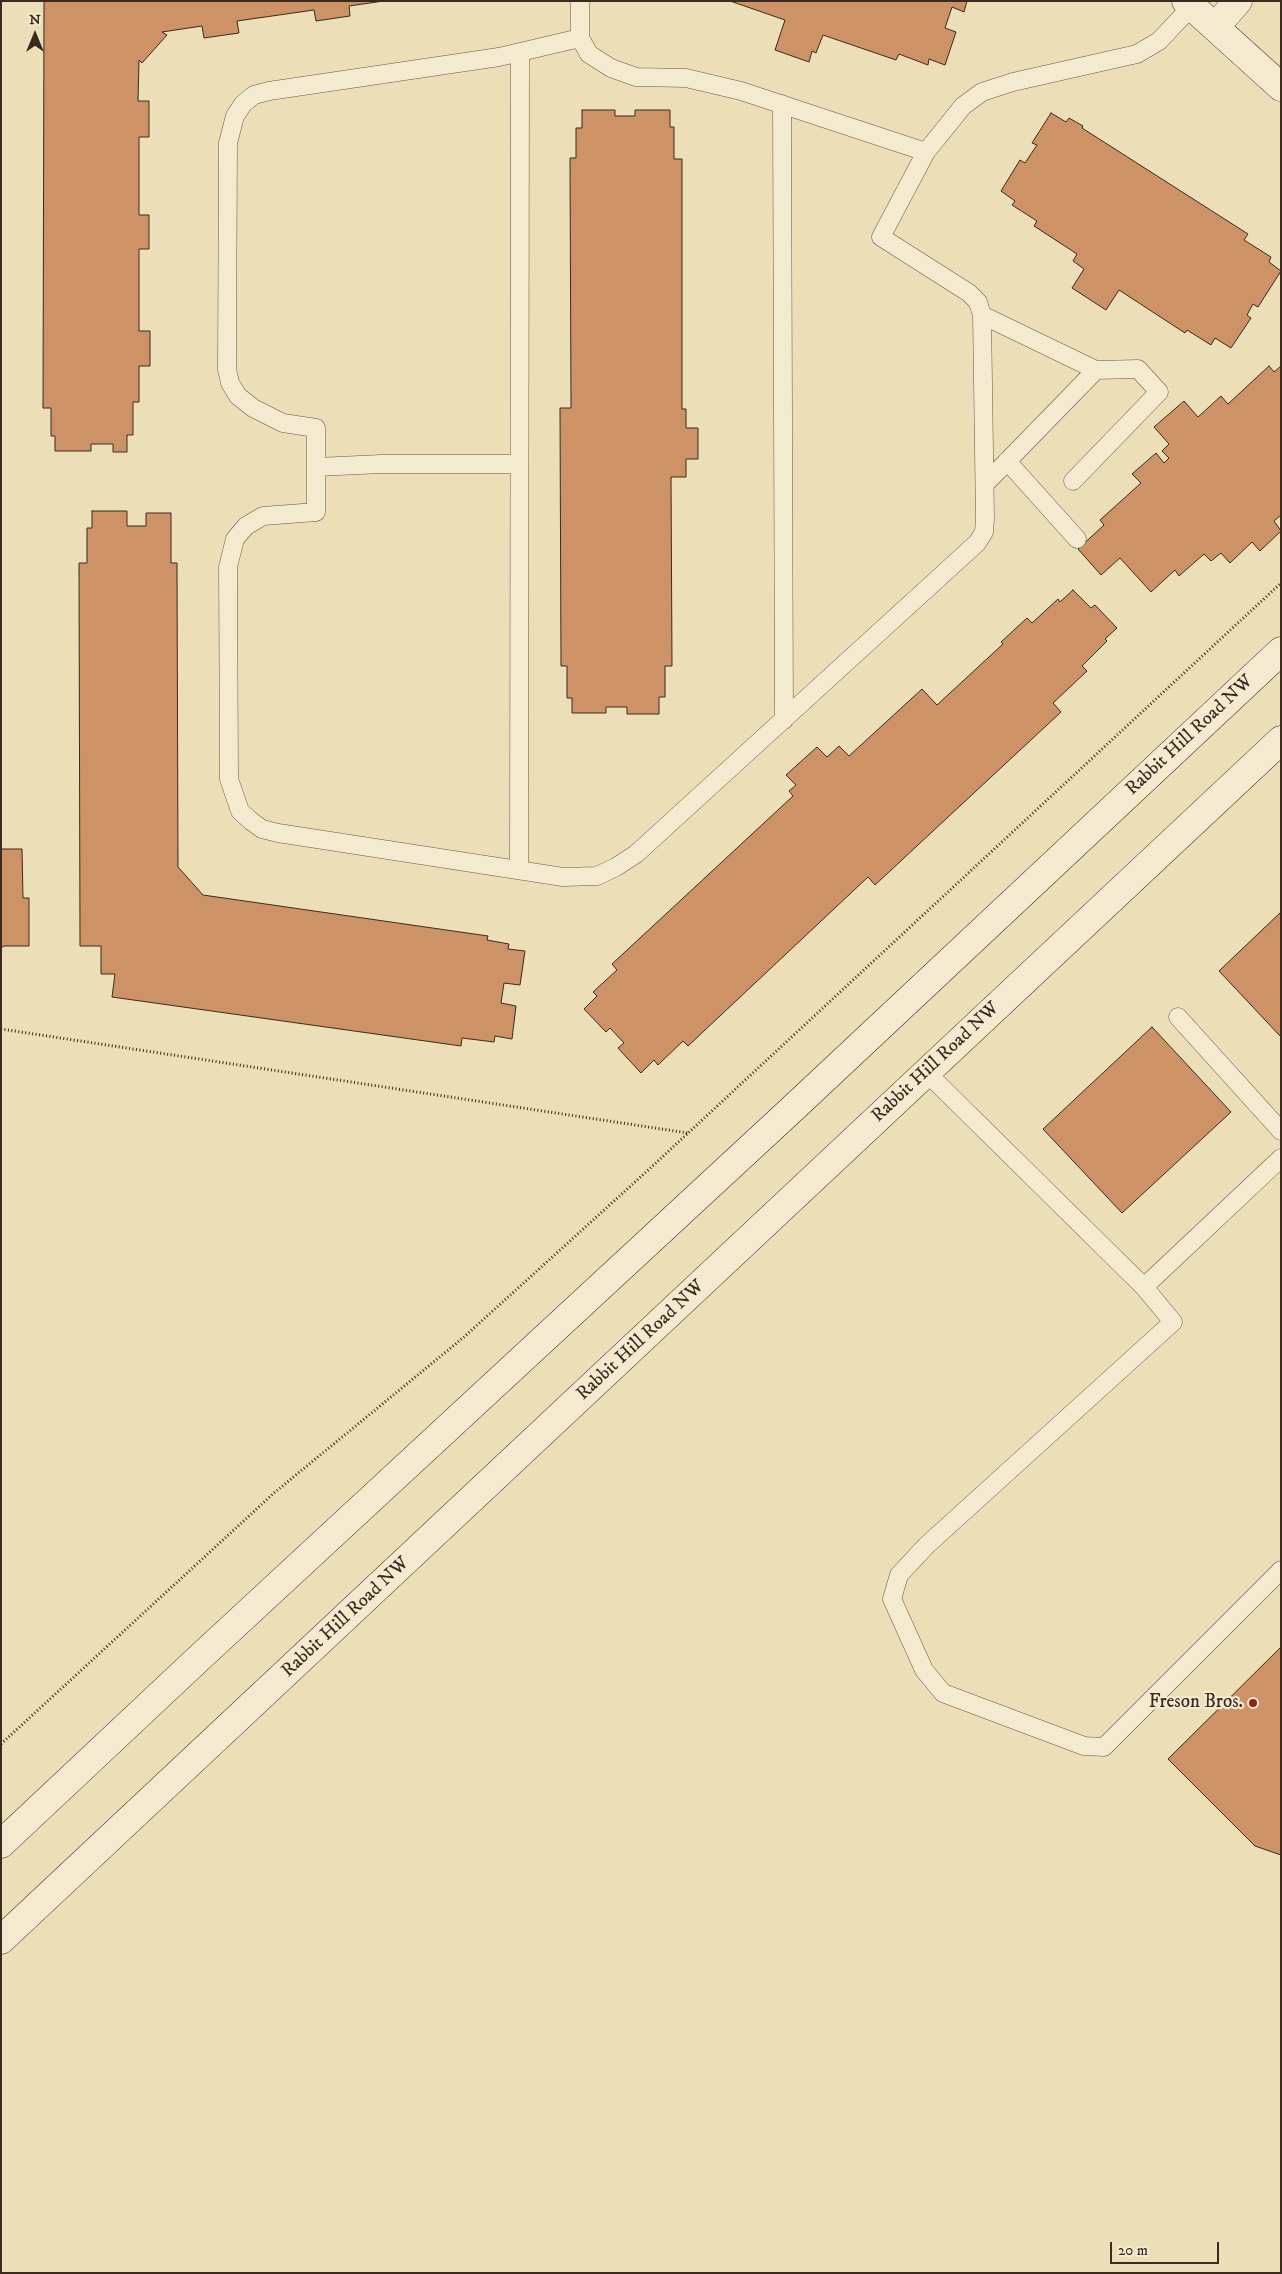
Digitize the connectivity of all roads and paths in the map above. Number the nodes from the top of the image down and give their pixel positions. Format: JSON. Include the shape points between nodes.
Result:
{"nodes":[{"id":1,"x":580,"y":1,"type":"edge"},
{"id":2,"x":1238,"y":1,"type":"edge"},
{"id":3,"x":1189,"y":4,"type":"edge"},
{"id":4,"x":1216,"y":26,"type":"junction"},
{"id":5,"x":580,"y":38,"type":"junction"},
{"id":6,"x":520,"y":53,"type":"junction"},
{"id":7,"x":1281,"y":87,"type":"edge"},
{"id":8,"x":782,"y":104,"type":"junction"},
{"id":9,"x":926,"y":152,"type":"junction"},
{"id":10,"x":982,"y":315,"type":"junction"},
{"id":11,"x":1096,"y":370,"type":"junction"},
{"id":12,"x":1007,"y":461,"type":"junction"},
{"id":13,"x":518,"y":464,"type":"junction"},
{"id":14,"x":317,"y":467,"type":"junction"},
{"id":15,"x":1073,"y":481,"type":"dead end"},
{"id":16,"x":985,"y":484,"type":"junction"},
{"id":17,"x":1077,"y":539,"type":"dead end"},
{"id":18,"x":1281,"y":582,"type":"edge"},
{"id":19,"x":1281,"y":651,"type":"edge"},
{"id":20,"x":784,"y":720,"type":"junction"},
{"id":21,"x":1281,"y":740,"type":"edge"},
{"id":22,"x":518,"y":870,"type":"junction"},
{"id":23,"x":1178,"y":1017,"type":"dead end"},
{"id":24,"x":1,"y":1029,"type":"edge"},
{"id":25,"x":927,"y":1072,"type":"junction"},
{"id":26,"x":1281,"y":1131,"type":"edge"},
{"id":27,"x":688,"y":1133,"type":"junction"},
{"id":28,"x":1281,"y":1158,"type":"edge"},
{"id":29,"x":1144,"y":1287,"type":"junction"},
{"id":30,"x":1281,"y":1570,"type":"edge"},
{"id":31,"x":1,"y":1744,"type":"edge"},
{"id":32,"x":1,"y":1844,"type":"edge"},
{"id":33,"x":1,"y":1940,"type":"edge"}],
"edges":[{"from":1,"to":5,"type":"lane"},
{"from":2,"to":4,"type":"main road"},
{"from":3,"to":4,"type":"main road"},
{"from":3,"to":9,"type":"lane","via":[[1158,41],[1137,54],[982,92],[963,106]]},
{"from":4,"to":7,"type":"main road"},
{"from":5,"to":6,"type":"lane"},
{"from":5,"to":8,"type":"lane","via":[[589,54],[611,68],[636,77],[686,78],[741,90]]},
{"from":6,"to":13,"type":"lane"},
{"from":6,"to":14,"type":"lane","via":[[269,90],[254,95],[234,116],[228,143],[227,369],[230,383],[238,396],[253,408],[283,424],[316,428]]},
{"from":8,"to":9,"type":"lane"},
{"from":8,"to":20,"type":"lane"},
{"from":9,"to":10,"type":"lane","via":[[881,238],[969,293],[978,302]]},
{"from":10,"to":11,"type":"lane"},
{"from":10,"to":16,"type":"lane"},
{"from":11,"to":12,"type":"lane"},
{"from":11,"to":15,"type":"lane","via":[[1138,369],[1158,392]]},
{"from":12,"to":16,"type":"lane"},
{"from":12,"to":17,"type":"lane"},
{"from":13,"to":14,"type":"lane"},
{"from":13,"to":22,"type":"lane"},
{"from":14,"to":22,"type":"lane","via":[[316,512],[263,516],[246,526],[234,539],[230,552],[229,779],[240,811],[262,829],[278,833]]},
{"from":16,"to":20,"type":"lane","via":[[984,532],[977,543]]},
{"from":18,"to":27,"type":"path"},
{"from":19,"to":32,"type":"main road","name":"Rabbit Hill Road NW"},
{"from":20,"to":22,"type":"lane","via":[[636,854],[616,867],[597,876],[581,877]]},
{"from":21,"to":25,"type":"main road","name":"Rabbit Hill Road NW"},
{"from":23,"to":26,"type":"lane"},
{"from":24,"to":27,"type":"path"},
{"from":25,"to":29,"type":"lane"},
{"from":25,"to":33,"type":"main road","name":"Rabbit Hill Road NW"},
{"from":27,"to":31,"type":"path","via":[[464,1337],[274,1493]]},
{"from":28,"to":29,"type":"lane"},
{"from":29,"to":30,"type":"lane","via":[[1173,1322],[927,1544],[899,1575],[892,1599],[924,1670],[943,1693],[1084,1746],[1104,1747]]}]}
